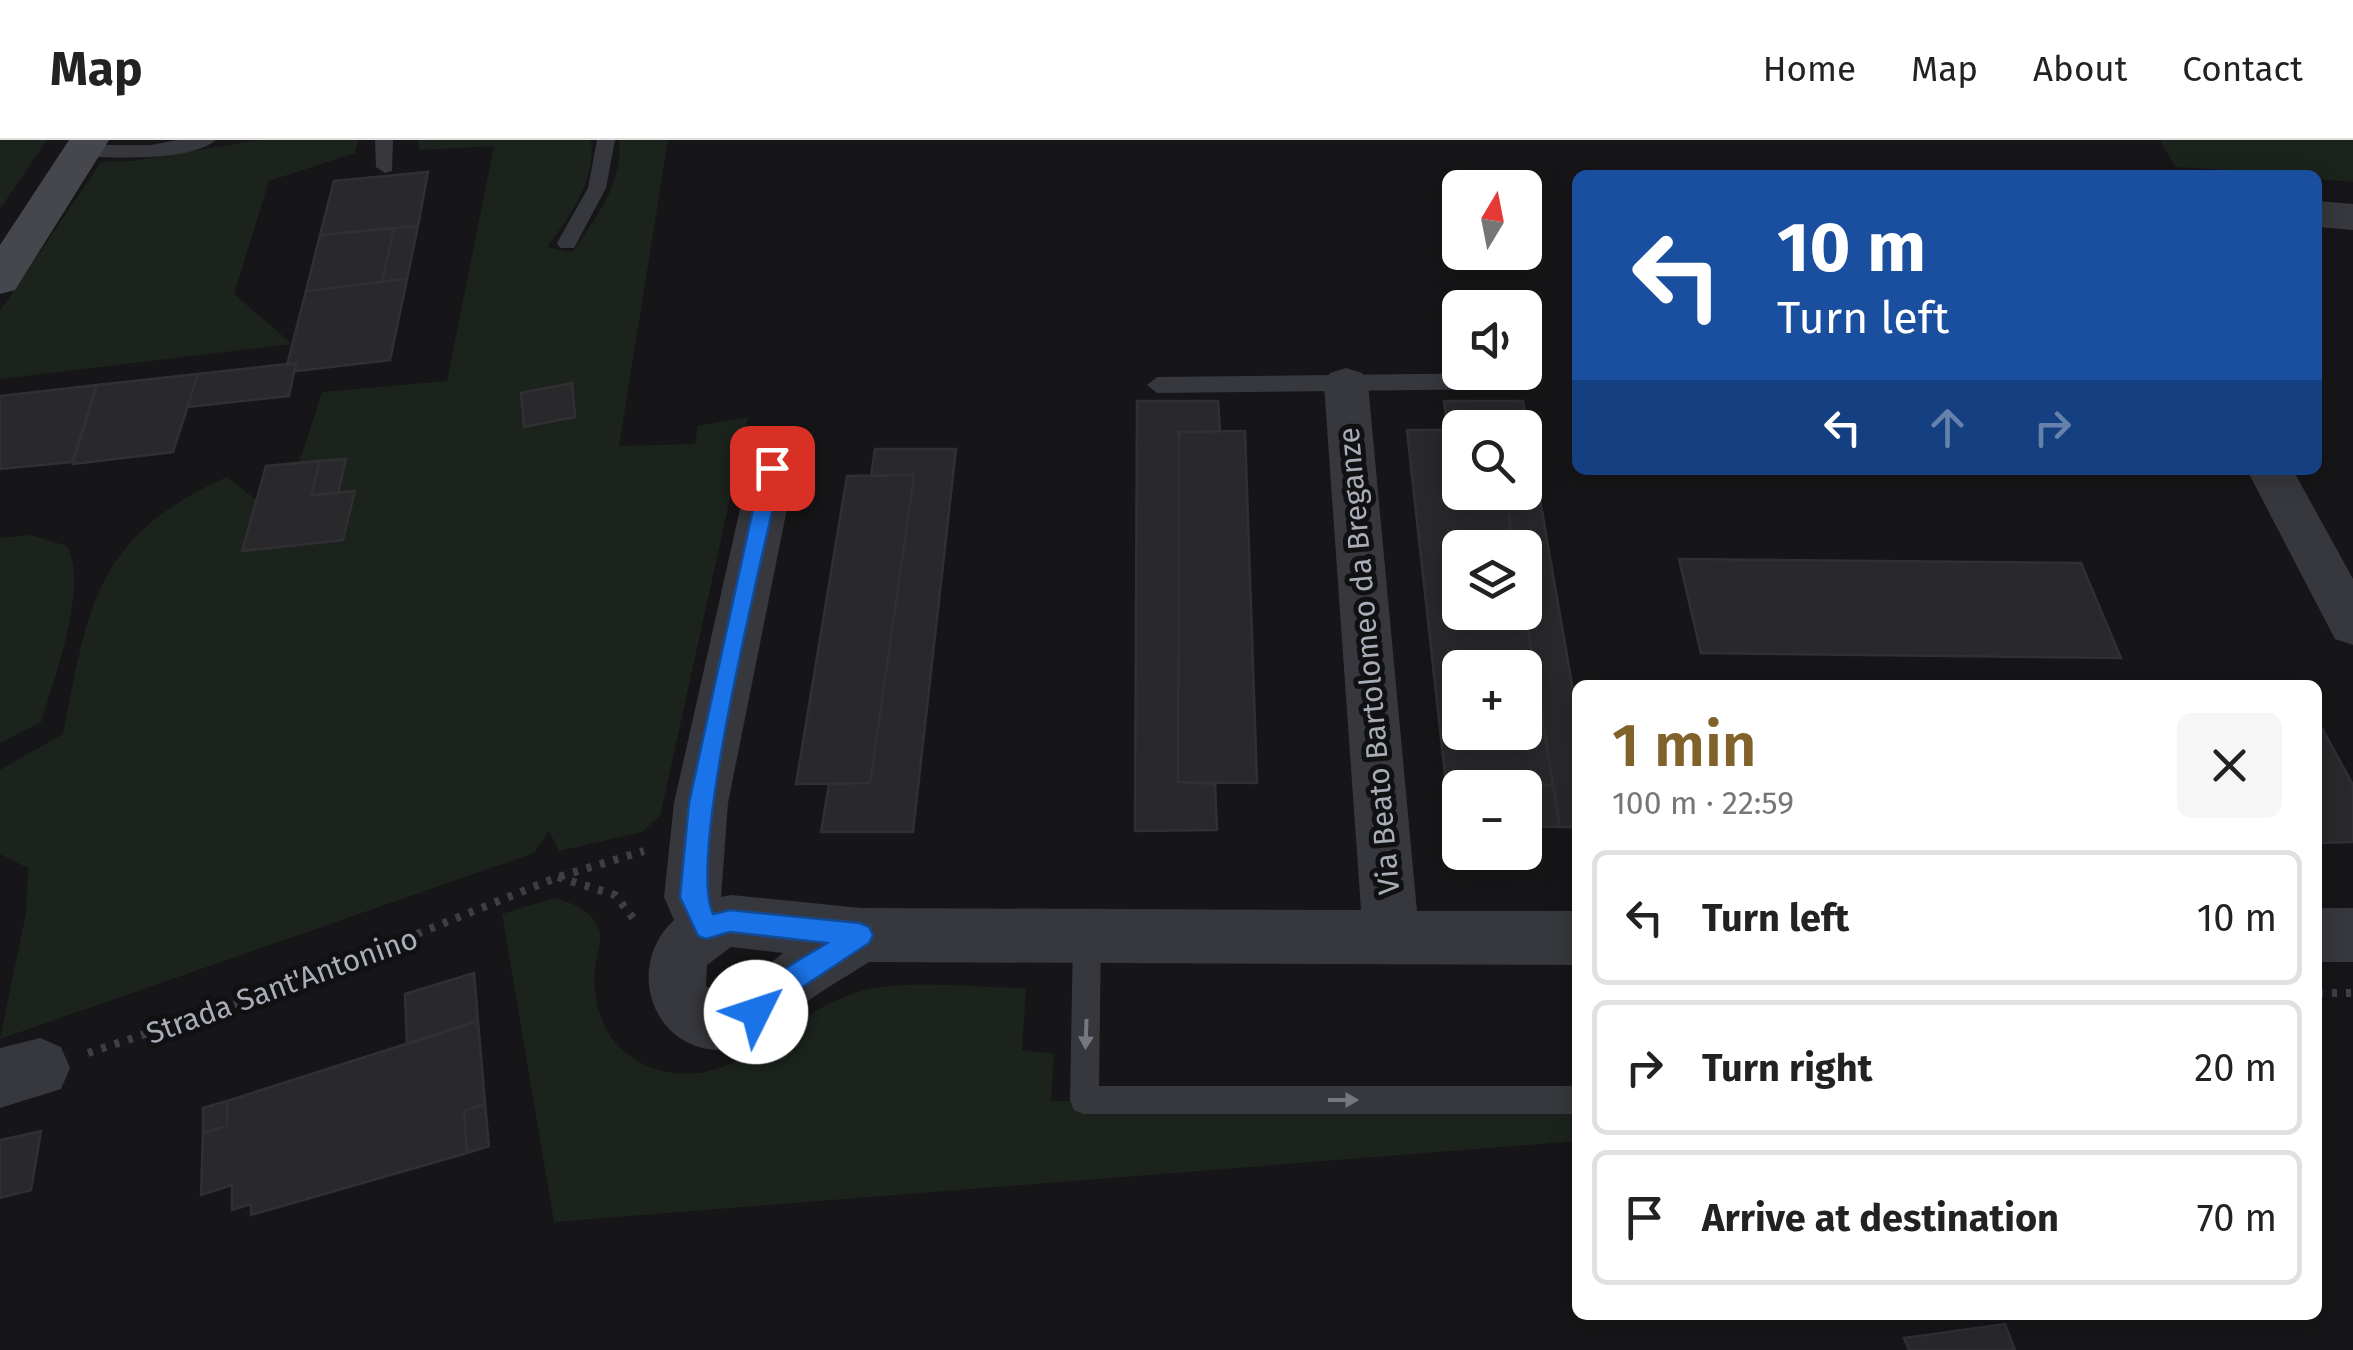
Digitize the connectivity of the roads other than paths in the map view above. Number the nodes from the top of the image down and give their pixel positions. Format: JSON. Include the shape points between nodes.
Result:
{"nodes":[{"id":1,"x":207,"y":140,"type":"edge"},
{"id":2,"x":384,"y":140,"type":"edge"},
{"id":3,"x":606,"y":140,"type":"edge"},
{"id":4,"x":86,"y":146,"type":"edge"},
{"id":5,"x":384,"y":167,"type":"dead end"},
{"id":6,"x":2322,"y":214,"type":"edge"},
{"id":7,"x":2353,"y":217,"type":"edge"},
{"id":8,"x":568,"y":242,"type":"dead end"},
{"id":9,"x":6,"y":261,"type":"edge"},
{"id":10,"x":1442,"y":382,"type":"edge"},
{"id":11,"x":1346,"y":384,"type":"junction"},
{"id":12,"x":1157,"y":385,"type":"dead end"},
{"id":13,"x":772,"y":468,"type":"dead end"},
{"id":14,"x":2273,"y":475,"type":"edge"},
{"id":15,"x":2353,"y":626,"type":"edge"},
{"id":16,"x":706,"y":928,"type":"junction"},
{"id":17,"x":860,"y":935,"type":"junction"},
{"id":18,"x":2322,"y":935,"type":"edge"},
{"id":19,"x":2353,"y":935,"type":"edge"},
{"id":20,"x":1088,"y":936,"type":"junction"},
{"id":21,"x":1391,"y":937,"type":"junction"},
{"id":22,"x":1572,"y":938,"type":"edge"},
{"id":23,"x":1572,"y":1100,"type":"edge"}],
"edges":[{"from":1,"to":4,"type":"lane","via":[[152,151]]},
{"from":2,"to":5,"type":"lane"},
{"from":3,"to":8,"type":"lane","via":[[597,188]]},
{"from":4,"to":9,"type":"main road"},
{"from":6,"to":7,"type":"street"},
{"from":10,"to":11,"type":"lane"},
{"from":11,"to":12,"type":"lane"},
{"from":11,"to":21,"type":"street","name":"Via Beato Bartolomeo da Breganze"},
{"from":13,"to":16,"type":"street","via":[[701,803],[692,897]]},
{"from":14,"to":15,"type":"street"},
{"from":16,"to":17,"type":"street","name":"Via Beato Bartolomeo da Breganze","via":[[730,921]]},
{"from":16,"to":17,"type":"street","via":[[684,949],[675,975],[680,1001],[700,1018],[728,1022],[756,1012]]},
{"from":17,"to":20,"type":"street","name":"Via Beato Bartolomeo da Breganze"},
{"from":18,"to":19,"type":"street"},
{"from":20,"to":21,"type":"street","name":"Via Beato Bartolomeo da Breganze"},
{"from":20,"to":23,"type":"lane","one_way":true,"via":[[1084,1100]]},
{"from":21,"to":22,"type":"street","name":"Via Beato Bartolomeo da Breganze"}]}
